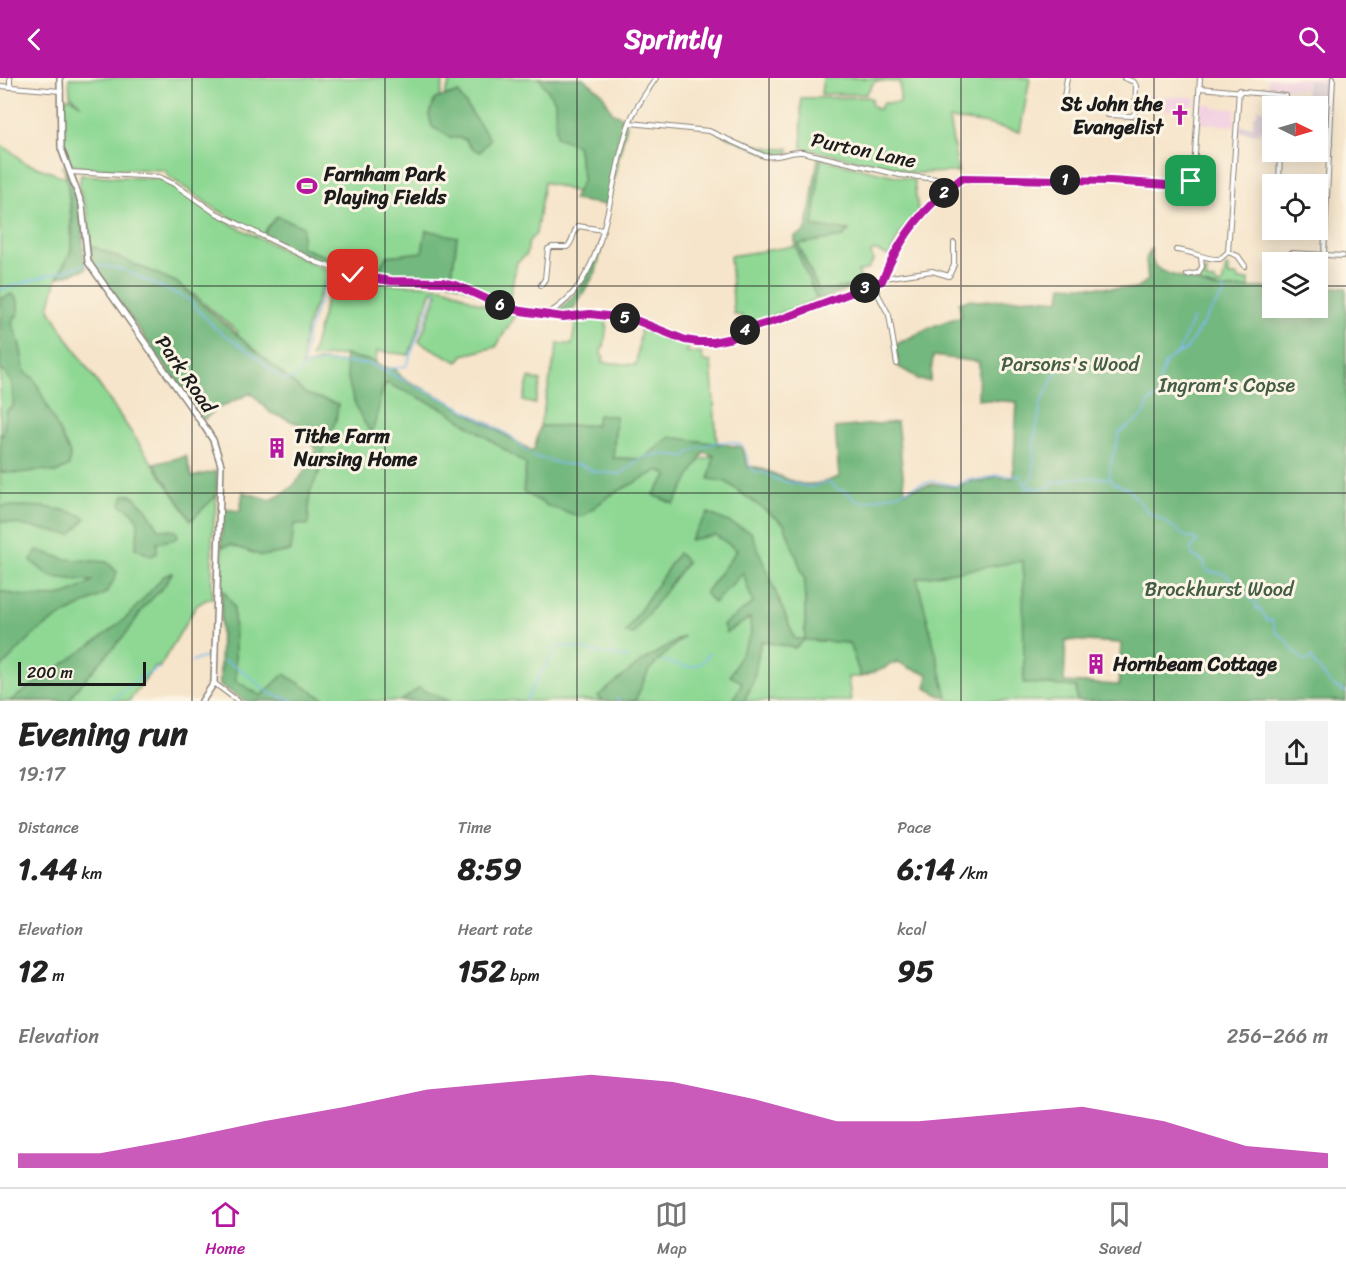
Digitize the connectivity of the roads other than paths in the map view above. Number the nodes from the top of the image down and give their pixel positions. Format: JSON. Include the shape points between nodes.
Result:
{"nodes":[{"id":1,"x":10,"y":78,"type":"edge"},
{"id":2,"x":60,"y":78,"type":"edge"},
{"id":3,"x":656,"y":78,"type":"edge"},
{"id":4,"x":1067,"y":78,"type":"edge"},
{"id":5,"x":1124,"y":78,"type":"edge"},
{"id":6,"x":1200,"y":78,"type":"edge"},
{"id":7,"x":1334,"y":78,"type":"edge"},
{"id":8,"x":0,"y":86,"type":"edge"},
{"id":9,"x":10,"y":87,"type":"junction"},
{"id":10,"x":1200,"y":88,"type":"junction"},
{"id":11,"x":1239,"y":90,"type":"junction"},
{"id":12,"x":61,"y":91,"type":"junction"},
{"id":13,"x":1286,"y":96,"type":"dead end"},
{"id":14,"x":1062,"y":110,"type":"dead end"},
{"id":15,"x":1108,"y":116,"type":"dead end"},
{"id":16,"x":630,"y":123,"type":"junction"},
{"id":17,"x":1330,"y":144,"type":"joint"},
{"id":18,"x":70,"y":172,"type":"junction"},
{"id":19,"x":954,"y":183,"type":"junction"},
{"id":20,"x":603,"y":230,"type":"junction"},
{"id":21,"x":954,"y":243,"type":"dead end"},
{"id":22,"x":1176,"y":250,"type":"dead end"},
{"id":23,"x":1228,"y":252,"type":"junction"},
{"id":24,"x":1324,"y":252,"type":"edge"},
{"id":25,"x":1328,"y":254,"type":"edge"},
{"id":26,"x":1201,"y":256,"type":"junction"},
{"id":27,"x":1343,"y":256,"type":"dead end"},
{"id":28,"x":1245,"y":266,"type":"dead end"},
{"id":29,"x":1186,"y":275,"type":"dead end"},
{"id":30,"x":883,"y":278,"type":"junction"},
{"id":31,"x":545,"y":279,"type":"junction"},
{"id":32,"x":548,"y":283,"type":"dead end"},
{"id":33,"x":541,"y":285,"type":"dead end"},
{"id":34,"x":873,"y":285,"type":"junction"},
{"id":35,"x":546,"y":314,"type":"junction"},
{"id":36,"x":897,"y":364,"type":"dead end"},
{"id":37,"x":214,"y":683,"type":"junction"},
{"id":38,"x":202,"y":701,"type":"edge"},
{"id":39,"x":238,"y":701,"type":"edge"}],
"edges":[{"from":1,"to":9,"type":"street"},
{"from":2,"to":12,"type":"main road","name":"Park Road"},
{"from":3,"to":16,"type":"street"},
{"from":4,"to":14,"type":"street"},
{"from":5,"to":15,"type":"street","via":[[1136,86],[1136,113]]},
{"from":6,"to":10,"type":"street"},
{"from":7,"to":17,"type":"street"},
{"from":8,"to":9,"type":"street"},
{"from":9,"to":12,"type":"street"},
{"from":10,"to":11,"type":"street"},
{"from":10,"to":19,"type":"street","via":[[1194,169],[1186,184],[985,178],[962,178]]},
{"from":11,"to":13,"type":"street"},
{"from":11,"to":23,"type":"street"},
{"from":12,"to":18,"type":"main road","name":"Park Road","via":[[61,148]]},
{"from":16,"to":19,"type":"street","name":"Purton Lane","via":[[709,132],[764,156],[802,152]]},
{"from":16,"to":20,"type":"street"},
{"from":17,"to":24,"type":"street"},
{"from":18,"to":35,"type":"street","via":[[159,177],[214,212],[316,262],[353,275],[391,281],[442,282],[502,306]]},
{"from":18,"to":37,"type":"main road","name":"Park Road","via":[[85,216],[88,262],[204,425],[219,456],[222,477]]},
{"from":19,"to":30,"type":"street","via":[[911,225]]},
{"from":20,"to":31,"type":"street","via":[[578,226],[567,247],[548,249]]},
{"from":20,"to":35,"type":"street","via":[[594,256],[572,294]]},
{"from":21,"to":30,"type":"street","via":[[954,265],[949,276],[932,272]]},
{"from":22,"to":26,"type":"street"},
{"from":23,"to":26,"type":"street","via":[[1220,259],[1207,260]]},
{"from":23,"to":28,"type":"street","via":[[1238,256]]},
{"from":25,"to":27,"type":"street"},
{"from":26,"to":29,"type":"street","via":[[1198,273]]},
{"from":30,"to":34,"type":"street"},
{"from":31,"to":32,"type":"street"},
{"from":31,"to":33,"type":"street"},
{"from":34,"to":35,"type":"street","via":[[713,342],[685,340],[633,319]]},
{"from":34,"to":36,"type":"street","via":[[889,315]]},
{"from":37,"to":38,"type":"main road"},
{"from":37,"to":39,"type":"street"}]}
